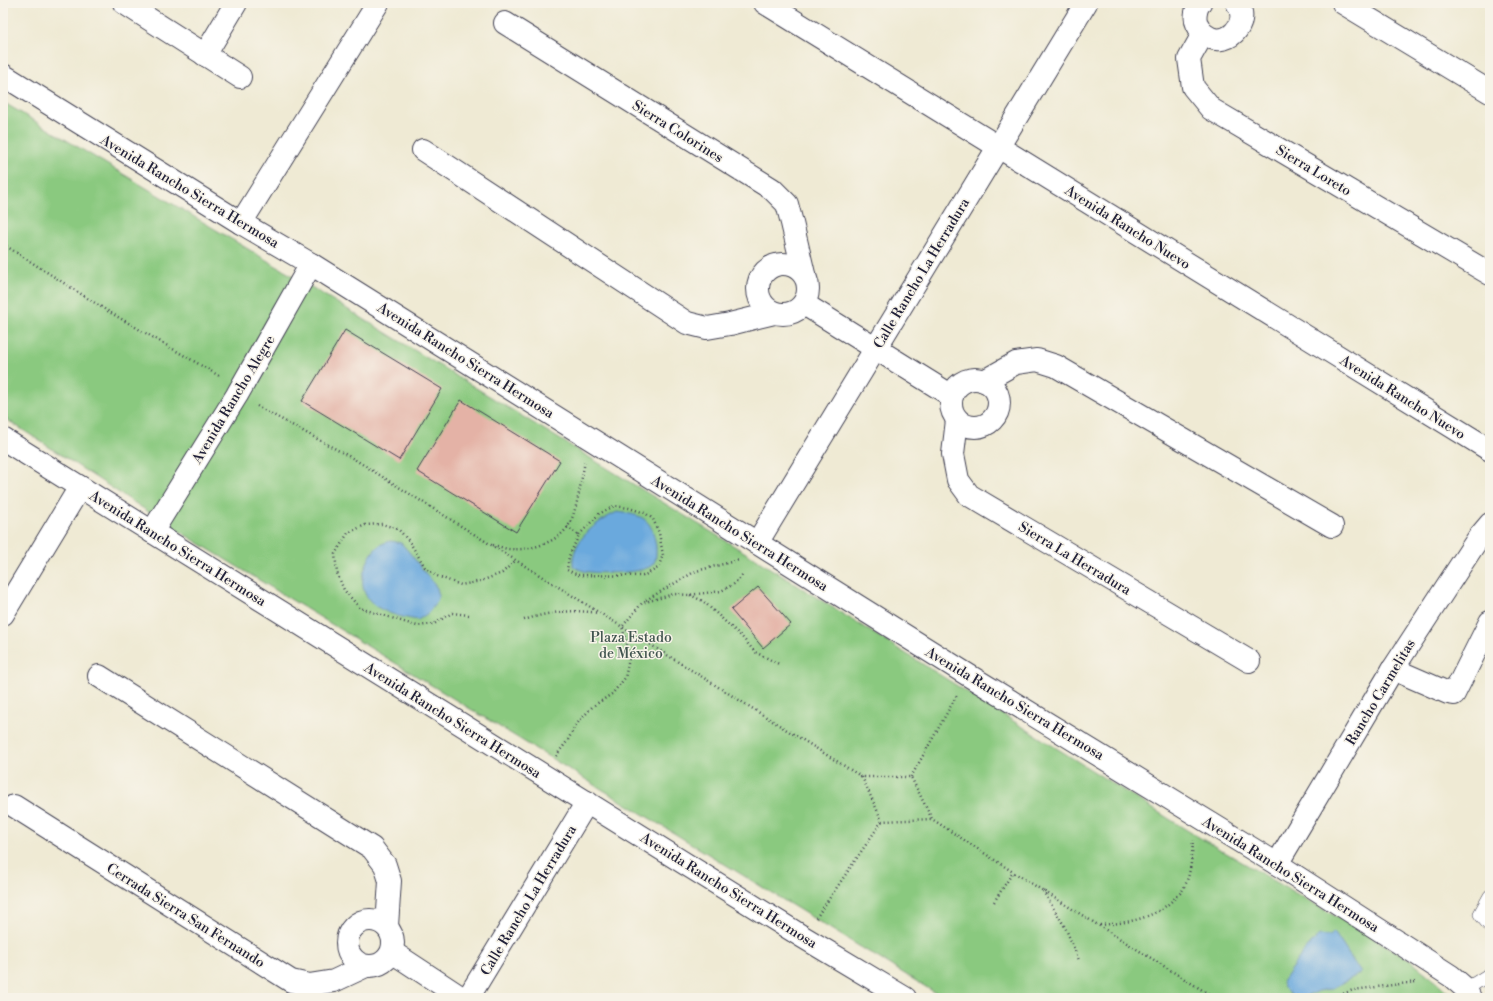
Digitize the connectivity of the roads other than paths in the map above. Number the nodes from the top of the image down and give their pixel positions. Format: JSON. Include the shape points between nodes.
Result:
{"nodes":[{"id":1,"x":124,"y":3,"type":"edge"},
{"id":2,"x":236,"y":3,"type":"edge"},
{"id":3,"x":378,"y":3,"type":"edge"},
{"id":4,"x":765,"y":3,"type":"edge"},
{"id":5,"x":1086,"y":3,"type":"edge"},
{"id":6,"x":1237,"y":3,"type":"edge"},
{"id":7,"x":1343,"y":3,"type":"edge"},
{"id":8,"x":1198,"y":4,"type":"edge"},
{"id":9,"x":505,"y":23,"type":"dead end"},
{"id":10,"x":1203,"y":34,"type":"junction"},
{"id":11,"x":206,"y":55,"type":"junction"},
{"id":12,"x":3,"y":75,"type":"edge"},
{"id":13,"x":240,"y":77,"type":"dead end"},
{"id":14,"x":1490,"y":92,"type":"edge"},
{"id":15,"x":998,"y":146,"type":"junction"},
{"id":16,"x":423,"y":150,"type":"dead end"},
{"id":17,"x":241,"y":223,"type":"junction"},
{"id":18,"x":312,"y":264,"type":"junction"},
{"id":19,"x":804,"y":274,"type":"junction"},
{"id":20,"x":1490,"y":274,"type":"edge"},
{"id":21,"x":804,"y":304,"type":"junction"},
{"id":22,"x":774,"y":313,"type":"junction"},
{"id":23,"x":875,"y":347,"type":"junction"},
{"id":24,"x":984,"y":381,"type":"junction"},
{"id":25,"x":952,"y":396,"type":"junction"},
{"id":26,"x":958,"y":420,"type":"junction"},
{"id":27,"x":3,"y":439,"type":"edge"},
{"id":28,"x":1490,"y":450,"type":"edge"},
{"id":29,"x":80,"y":487,"type":"junction"},
{"id":30,"x":1490,"y":524,"type":"edge"},
{"id":31,"x":1332,"y":526,"type":"dead end"},
{"id":32,"x":152,"y":532,"type":"junction"},
{"id":33,"x":757,"y":543,"type":"junction"},
{"id":34,"x":6,"y":600,"type":"edge"},
{"id":35,"x":1490,"y":622,"type":"edge"},
{"id":36,"x":1249,"y":661,"type":"dead end"},
{"id":37,"x":1393,"y":669,"type":"junction"},
{"id":38,"x":99,"y":676,"type":"dead end"},
{"id":39,"x":587,"y":802,"type":"junction"},
{"id":40,"x":14,"y":806,"type":"dead end"},
{"id":41,"x":1277,"y":864,"type":"junction"},
{"id":42,"x":1490,"y":896,"type":"edge"},
{"id":43,"x":386,"y":926,"type":"junction"},
{"id":44,"x":1490,"y":926,"type":"edge"},
{"id":45,"x":392,"y":952,"type":"junction"},
{"id":46,"x":366,"y":966,"type":"junction"},
{"id":47,"x":1490,"y":974,"type":"edge"},
{"id":48,"x":1462,"y":988,"type":"edge"},
{"id":49,"x":462,"y":998,"type":"edge"},
{"id":50,"x":468,"y":998,"type":"edge"},
{"id":51,"x":905,"y":998,"type":"edge"}],
"edges":[{"from":1,"to":11,"type":"street"},
{"from":2,"to":11,"type":"street"},
{"from":3,"to":17,"type":"street"},
{"from":4,"to":15,"type":"street","name":"Avenida Rancho Nuevo"},
{"from":5,"to":15,"type":"street","name":"Calle Rancho La Herradura"},
{"from":6,"to":10,"type":"street","via":[[1242,15],[1240,26],[1233,35],[1223,39],[1212,39]]},
{"from":7,"to":14,"type":"street"},
{"from":8,"to":10,"type":"street","via":[[1195,20]]},
{"from":9,"to":19,"type":"street","name":"Sierra Colorines","via":[[772,189],[787,204]]},
{"from":10,"to":20,"type":"street","name":"Sierra Loreto","via":[[1189,59],[1193,87],[1211,109]]},
{"from":11,"to":13,"type":"street"},
{"from":12,"to":17,"type":"street","name":"Avenida Rancho Sierra Hermosa"},
{"from":15,"to":23,"type":"street","name":"Calle Rancho La Herradura"},
{"from":15,"to":28,"type":"street","name":"Avenida Rancho Nuevo"},
{"from":16,"to":22,"type":"street","via":[[687,323],[707,328]]},
{"from":17,"to":18,"type":"street","name":"Avenida Rancho Sierra Hermosa"},
{"from":18,"to":32,"type":"street","name":"Avenida Rancho Alegre","via":[[237,395]]},
{"from":18,"to":33,"type":"street","name":"Avenida Rancho Sierra Hermosa"},
{"from":19,"to":21,"type":"street","name":"Sierra Colorines","via":[[808,294]]},
{"from":19,"to":22,"type":"street","via":[[786,263],[776,264],[766,270],[757,288],[759,299],[765,308]]},
{"from":21,"to":22,"type":"street","via":[[796,311],[785,315]]},
{"from":21,"to":23,"type":"street"},
{"from":23,"to":25,"type":"street"},
{"from":23,"to":33,"type":"street","name":"Calle Rancho La Herradura"},
{"from":24,"to":25,"type":"street","via":[[971,380],[959,385]]},
{"from":24,"to":26,"type":"street","via":[[994,388],[999,400],[997,411],[991,421],[980,427],[968,426]]},
{"from":24,"to":31,"type":"street","via":[[1016,363],[1037,360],[1056,366]]},
{"from":25,"to":26,"type":"street","name":"Sierra La Herradura","via":[[951,409]]},
{"from":26,"to":36,"type":"street","name":"Sierra La Herradura","via":[[953,454],[958,480],[969,495]]},
{"from":27,"to":29,"type":"street","name":"Avenida Rancho Sierra Hermosa"},
{"from":29,"to":32,"type":"street","name":"Avenida Rancho Sierra Hermosa"},
{"from":29,"to":34,"type":"street"},
{"from":30,"to":37,"type":"street","name":"Rancho Carmelitas","via":[[1478,537]]},
{"from":32,"to":39,"type":"street","name":"Avenida Rancho Sierra Hermosa"},
{"from":33,"to":41,"type":"street","name":"Avenida Rancho Sierra Hermosa"},
{"from":35,"to":37,"type":"street","via":[[1454,694]]},
{"from":37,"to":41,"type":"street","name":"Rancho Carmelitas"},
{"from":38,"to":43,"type":"street","via":[[372,848],[385,865],[390,881]]},
{"from":39,"to":50,"type":"street","name":"Calle Rancho La Herradura"},
{"from":39,"to":51,"type":"street","name":"Avenida Rancho Sierra Hermosa"},
{"from":40,"to":46,"type":"street","name":"Cerrada Sierra San Fernando","via":[[291,981],[309,985],[334,981]]},
{"from":41,"to":48,"type":"street","name":"Avenida Rancho Sierra Hermosa"},
{"from":42,"to":44,"type":"lane","via":[[1480,914]]},
{"from":43,"to":45,"type":"street","via":[[393,938]]},
{"from":43,"to":46,"type":"street","via":[[377,921],[366,920],[356,924],[349,932],[346,943],[349,954],[356,962]]},
{"from":45,"to":46,"type":"street","via":[[381,964]]},
{"from":45,"to":49,"type":"street"},
{"from":47,"to":48,"type":"lane"}]}
